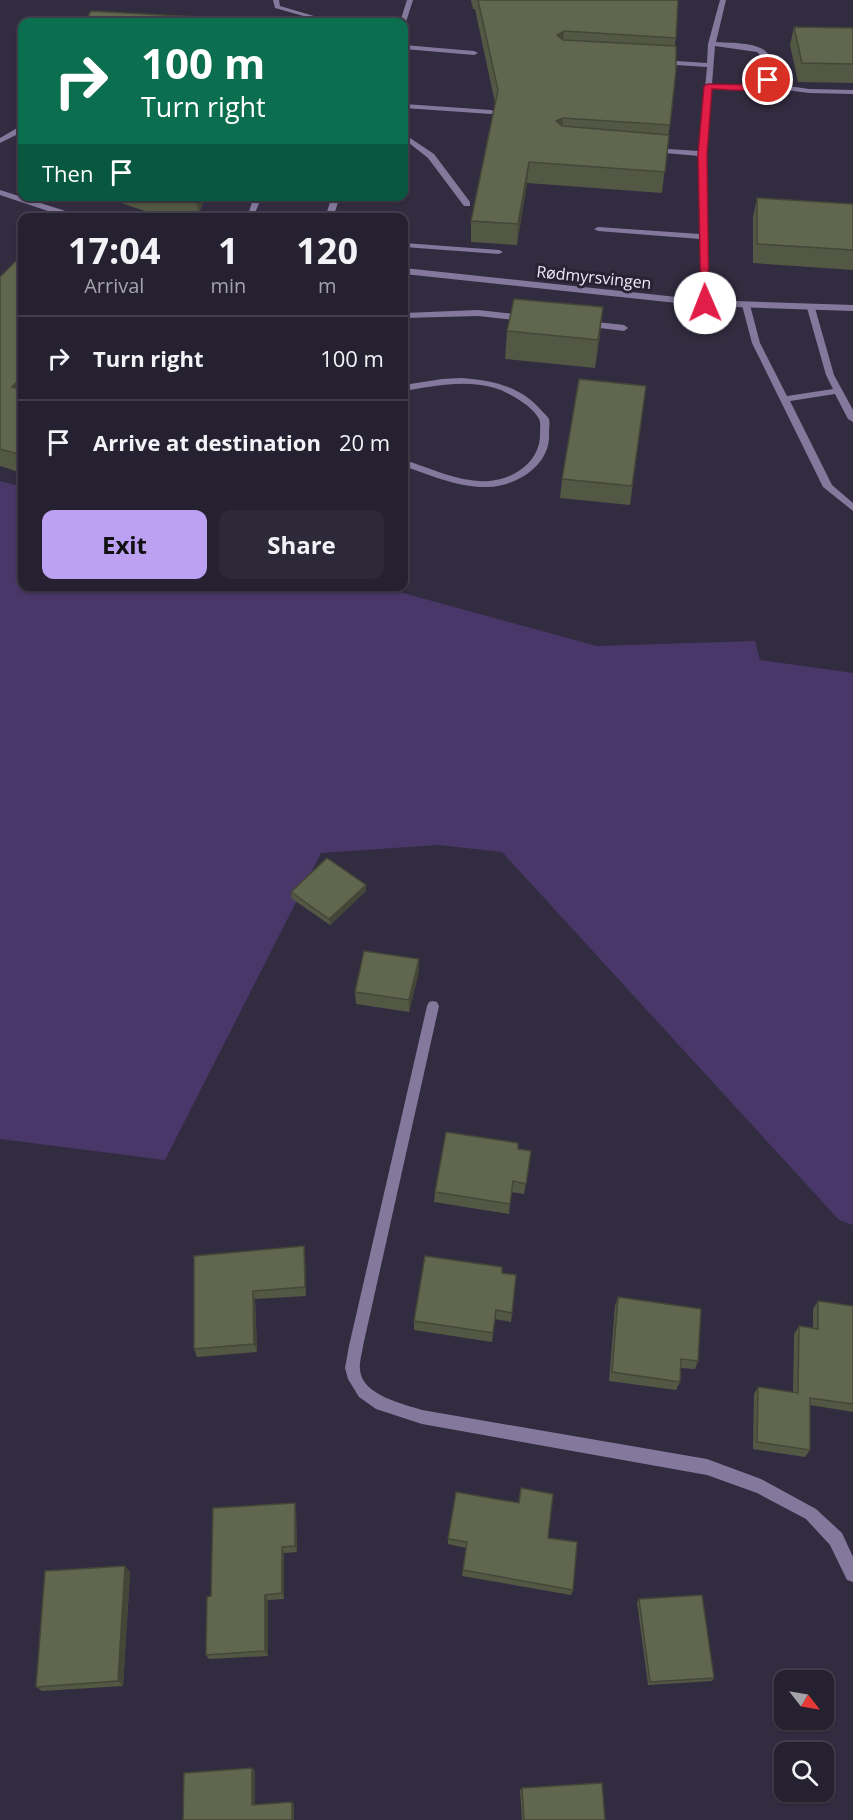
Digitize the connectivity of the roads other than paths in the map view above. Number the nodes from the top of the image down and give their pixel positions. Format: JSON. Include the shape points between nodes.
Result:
{"nodes":[{"id":1,"x":273,"y":0,"type":"edge"},
{"id":2,"x":410,"y":0,"type":"edge"},
{"id":3,"x":723,"y":0,"type":"edge"},
{"id":4,"x":315,"y":18,"type":"edge"},
{"id":5,"x":404,"y":18,"type":"edge"},
{"id":6,"x":712,"y":44,"type":"junction"},
{"id":7,"x":408,"y":47,"type":"edge"},
{"id":8,"x":474,"y":53,"type":"dead end"},
{"id":9,"x":653,"y":62,"type":"edge"},
{"id":10,"x":710,"y":65,"type":"junction"},
{"id":11,"x":764,"y":85,"type":"junction"},
{"id":12,"x":708,"y":86,"type":"junction"},
{"id":13,"x":853,"y":92,"type":"edge"},
{"id":14,"x":408,"y":106,"type":"edge"},
{"id":15,"x":491,"y":112,"type":"edge"},
{"id":16,"x":18,"y":131,"type":"edge"},
{"id":17,"x":408,"y":139,"type":"edge"},
{"id":18,"x":0,"y":141,"type":"edge"},
{"id":19,"x":644,"y":149,"type":"edge"},
{"id":20,"x":703,"y":154,"type":"junction"},
{"id":21,"x":0,"y":192,"type":"edge"},
{"id":22,"x":18,"y":198,"type":"edge"},
{"id":23,"x":26,"y":201,"type":"edge"},
{"id":24,"x":467,"y":204,"type":"dead end"},
{"id":25,"x":61,"y":213,"type":"edge"},
{"id":26,"x":598,"y":229,"type":"dead end"},
{"id":27,"x":704,"y":237,"type":"junction"},
{"id":28,"x":408,"y":245,"type":"edge"},
{"id":29,"x":499,"y":252,"type":"edge"},
{"id":30,"x":408,"y":271,"type":"edge"},
{"id":31,"x":705,"y":303,"type":"junction"},
{"id":32,"x":746,"y":306,"type":"junction"},
{"id":33,"x":811,"y":308,"type":"junction"},
{"id":34,"x":853,"y":308,"type":"edge"},
{"id":35,"x":408,"y":316,"type":"edge"},
{"id":36,"x":534,"y":318,"type":"edge"},
{"id":37,"x":579,"y":323,"type":"edge"},
{"id":38,"x":624,"y":328,"type":"dead end"},
{"id":39,"x":408,"y":387,"type":"edge"},
{"id":40,"x":838,"y":391,"type":"junction"},
{"id":41,"x":784,"y":399,"type":"junction"},
{"id":42,"x":853,"y":419,"type":"edge"},
{"id":43,"x":408,"y":464,"type":"edge"},
{"id":44,"x":853,"y":508,"type":"edge"},
{"id":45,"x":433,"y":1006,"type":"dead end"},
{"id":46,"x":853,"y":1574,"type":"edge"}],
"edges":[{"from":1,"to":4,"type":"street","via":[[286,11]]},
{"from":2,"to":5,"type":"street"},
{"from":3,"to":6,"type":"street"},
{"from":6,"to":10,"type":"street"},
{"from":6,"to":11,"type":"street","via":[[760,50],[766,56],[768,80]]},
{"from":7,"to":8,"type":"street"},
{"from":9,"to":10,"type":"street"},
{"from":10,"to":12,"type":"street"},
{"from":11,"to":12,"type":"street"},
{"from":11,"to":13,"type":"street"},
{"from":12,"to":20,"type":"street"},
{"from":14,"to":15,"type":"street"},
{"from":16,"to":18,"type":"street"},
{"from":17,"to":24,"type":"street","via":[[431,156]]},
{"from":19,"to":20,"type":"street"},
{"from":20,"to":27,"type":"street"},
{"from":21,"to":22,"type":"street"},
{"from":23,"to":25,"type":"street"},
{"from":26,"to":27,"type":"street"},
{"from":27,"to":31,"type":"street"},
{"from":28,"to":29,"type":"street"},
{"from":30,"to":31,"type":"street","name":"Rødmyrsvingen"},
{"from":31,"to":32,"type":"street","name":"Rødmyrsvingen"},
{"from":32,"to":33,"type":"street","name":"Rødmyrsvingen"},
{"from":32,"to":41,"type":"street","via":[[756,343]]},
{"from":33,"to":34,"type":"street","name":"Rødmyrsvingen"},
{"from":33,"to":40,"type":"street"},
{"from":35,"to":36,"type":"street","via":[[478,313]]},
{"from":37,"to":38,"type":"street"},
{"from":39,"to":43,"type":"street","via":[[461,380],[508,389],[524,397],[544,419],[545,442],[540,457],[528,470],[506,481],[460,481]]},
{"from":40,"to":41,"type":"street"},
{"from":40,"to":42,"type":"street"},
{"from":41,"to":44,"type":"street","via":[[828,488]]},
{"from":45,"to":46,"type":"street","via":[[356,1346],[352,1373],[365,1393],[388,1407],[422,1417],[718,1471],[761,1487],[811,1514],[836,1539]]}]}
